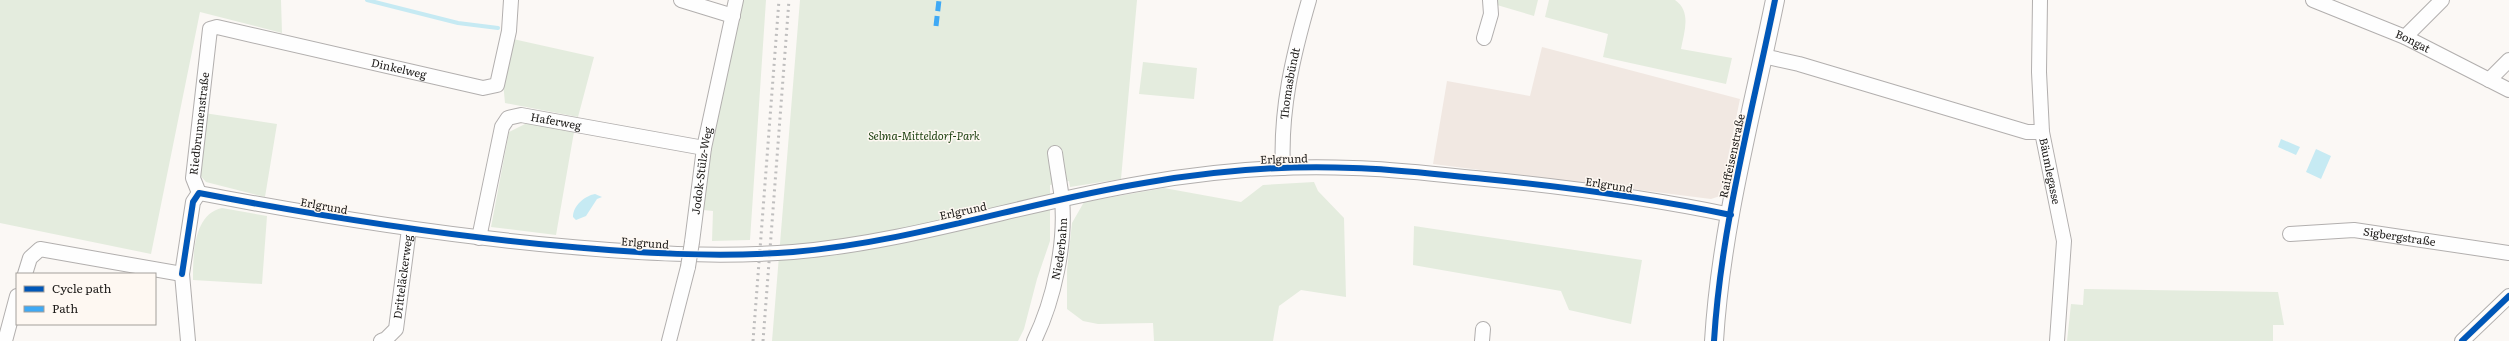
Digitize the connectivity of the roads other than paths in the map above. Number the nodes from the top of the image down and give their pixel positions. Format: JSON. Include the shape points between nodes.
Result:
{"nodes":[{"id":1,"x":511,"y":0,"type":"edge"},
{"id":2,"x":681,"y":0,"type":"edge"},
{"id":3,"x":736,"y":0,"type":"edge"},
{"id":4,"x":1309,"y":0,"type":"edge"},
{"id":5,"x":1490,"y":0,"type":"edge"},
{"id":6,"x":1775,"y":0,"type":"edge"},
{"id":7,"x":2040,"y":0,"type":"edge"},
{"id":8,"x":2313,"y":0,"type":"edge"},
{"id":9,"x":2442,"y":0,"type":"edge"},
{"id":10,"x":733,"y":16,"type":"junction"},
{"id":11,"x":217,"y":27,"type":"joint"},
{"id":12,"x":2406,"y":37,"type":"junction"},
{"id":13,"x":1484,"y":38,"type":"dead end"},
{"id":14,"x":1763,"y":56,"type":"junction"},
{"id":15,"x":2509,"y":60,"type":"edge"},
{"id":16,"x":2489,"y":80,"type":"junction"},
{"id":17,"x":2509,"y":90,"type":"edge"},
{"id":18,"x":2042,"y":132,"type":"junction"},
{"id":19,"x":704,"y":148,"type":"junction"},
{"id":20,"x":1055,"y":153,"type":"dead end"},
{"id":21,"x":1283,"y":168,"type":"junction"},
{"id":22,"x":199,"y":193,"type":"junction"},
{"id":23,"x":1062,"y":200,"type":"junction"},
{"id":24,"x":1730,"y":215,"type":"junction"},
{"id":25,"x":409,"y":229,"type":"junction"},
{"id":26,"x":2290,"y":234,"type":"dead end"},
{"id":27,"x":479,"y":238,"type":"junction"},
{"id":28,"x":2509,"y":253,"type":"edge"},
{"id":29,"x":25,"y":273,"type":"edge"},
{"id":30,"x":182,"y":274,"type":"junction"},
{"id":31,"x":2509,"y":296,"type":"edge"},
{"id":32,"x":16,"y":300,"type":"edge"},
{"id":33,"x":5,"y":341,"type":"edge"},
{"id":34,"x":188,"y":341,"type":"edge"},
{"id":35,"x":381,"y":341,"type":"edge"},
{"id":36,"x":669,"y":341,"type":"edge"},
{"id":37,"x":1034,"y":341,"type":"edge"},
{"id":38,"x":1714,"y":341,"type":"edge"},
{"id":39,"x":2057,"y":341,"type":"edge"},
{"id":40,"x":2462,"y":341,"type":"edge"}],
"edges":[{"from":1,"to":11,"type":"street","name":"Dinkelweg","via":[[509,31],[497,85],[483,88]]},
{"from":2,"to":10,"type":"street"},
{"from":3,"to":10,"type":"street","name":"Jodok-Stülz-Weg"},
{"from":4,"to":21,"type":"street","name":"Thomasbündt","via":[[1290,73],[1282,132]]},
{"from":5,"to":13,"type":"street","via":[[1491,14]]},
{"from":6,"to":14,"type":"street","name":"Raiffeisenstraße"},
{"from":7,"to":18,"type":"street","name":"Bäumlegasse","via":[[2039,72]]},
{"from":8,"to":12,"type":"street","name":"Bongat"},
{"from":9,"to":12,"type":"street"},
{"from":10,"to":19,"type":"street","name":"Jodok-Stülz-Weg"},
{"from":11,"to":22,"type":"street","name":"Riedbrunnenstraße","via":[[210,29],[208,35],[192,178]]},
{"from":12,"to":16,"type":"street","name":"Bongat"},
{"from":14,"to":18,"type":"street","via":[[1799,64],[2027,132]]},
{"from":14,"to":24,"type":"street","name":"Raiffeisenstraße"},
{"from":15,"to":16,"type":"street"},
{"from":16,"to":17,"type":"street","name":"Bongat"},
{"from":18,"to":39,"type":"street","name":"Bäumlegasse","via":[[2064,241]]},
{"from":19,"to":27,"type":"street","name":"Haferweg","via":[[521,115],[508,118],[502,127]]},
{"from":19,"to":36,"type":"street","name":"Jodok-Stülz-Weg","bridge":true,"via":[[688,267]]},
{"from":20,"to":23,"type":"street","name":"Niederbahn"},
{"from":21,"to":23,"type":"street","name":"Erlgrund","via":[[1163,180]]},
{"from":21,"to":24,"type":"street","name":"Erlgrund","via":[[1354,168],[1521,183]]},
{"from":22,"to":25,"type":"street","name":"Erlgrund","via":[[319,216]]},
{"from":22,"to":30,"type":"street","via":[[193,202]]},
{"from":23,"to":27,"type":"street","name":"Erlgrund","via":[[866,243],[792,252],[661,255]]},
{"from":23,"to":37,"type":"street","name":"Niederbahn","via":[[1060,248],[1054,288]]},
{"from":24,"to":38,"type":"street","name":"Raiffeisenstraße"},
{"from":25,"to":27,"type":"street","name":"Erlgrund"},
{"from":25,"to":35,"type":"street","name":"Dritteläckerweg","via":[[396,329]]},
{"from":26,"to":28,"type":"street","name":"Sigbergstraße","via":[[2354,230]]},
{"from":29,"to":30,"type":"street","via":[[30,258],[40,249]]},
{"from":30,"to":34,"type":"street"},
{"from":31,"to":40,"type":"street"},
{"from":32,"to":33,"type":"street"}]}
